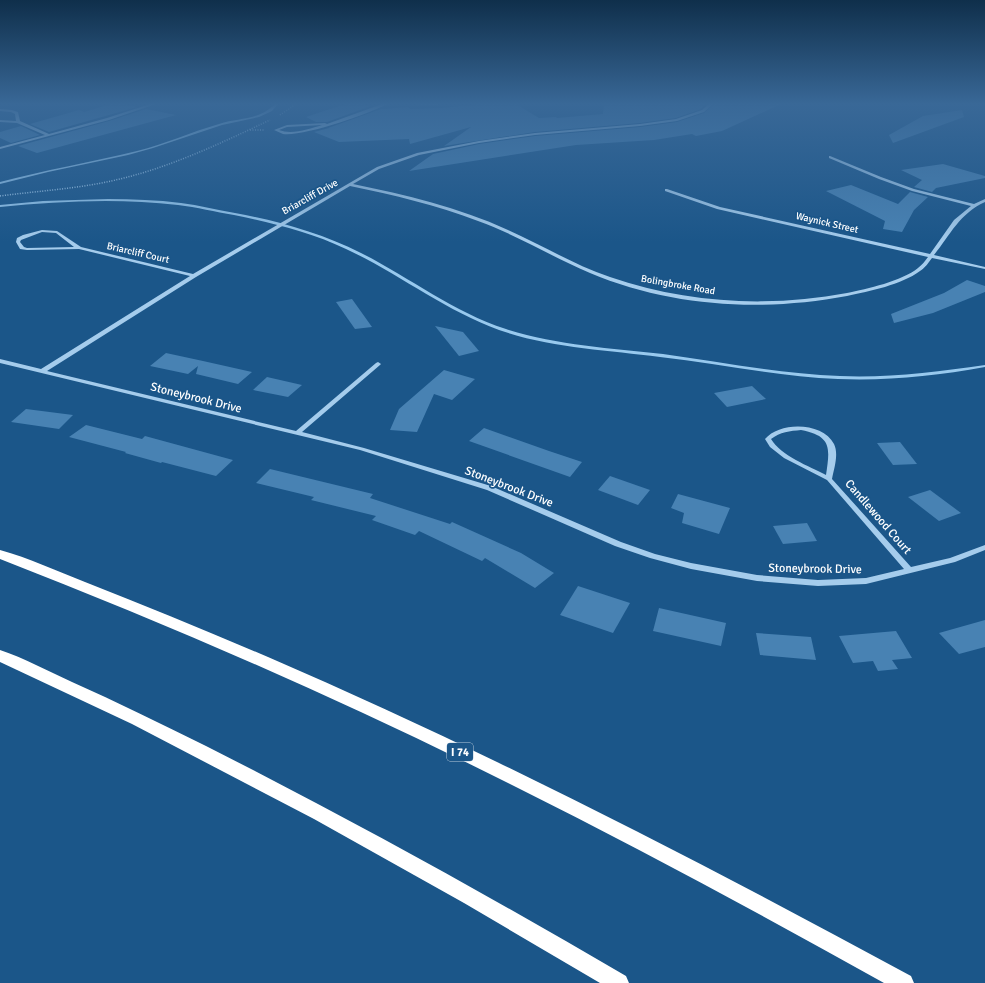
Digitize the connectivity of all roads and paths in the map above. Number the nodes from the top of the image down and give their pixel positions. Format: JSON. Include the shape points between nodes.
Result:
{"nodes":[{"id":1,"x":203,"y":150,"type":"edge"},
{"id":2,"x":437,"y":150,"type":"edge"},
{"id":3,"x":830,"y":157,"type":"dead end"},
{"id":4,"x":351,"y":185,"type":"junction"},
{"id":5,"x":666,"y":190,"type":"dead end"},
{"id":6,"x":0,"y":196,"type":"edge"},
{"id":7,"x":985,"y":200,"type":"edge"},
{"id":8,"x":972,"y":206,"type":"junction"},
{"id":9,"x":78,"y":248,"type":"junction"},
{"id":10,"x":931,"y":256,"type":"junction"},
{"id":11,"x":985,"y":268,"type":"edge"},
{"id":12,"x":194,"y":276,"type":"junction"},
{"id":13,"x":0,"y":361,"type":"edge"},
{"id":14,"x":378,"y":364,"type":"dead end"},
{"id":15,"x":42,"y":371,"type":"junction"},
{"id":16,"x":297,"y":434,"type":"junction"},
{"id":17,"x":829,"y":479,"type":"junction"},
{"id":18,"x":985,"y":548,"type":"edge"},
{"id":19,"x":0,"y":554,"type":"edge"},
{"id":20,"x":909,"y":570,"type":"junction"},
{"id":21,"x":0,"y":656,"type":"edge"},
{"id":22,"x":619,"y":983,"type":"edge"},
{"id":23,"x":904,"y":983,"type":"edge"}],
"edges":[{"from":1,"to":6,"type":"path","via":[[158,169],[111,181]]},
{"from":2,"to":4,"type":"street","name":"Briarcliff Drive","via":[[385,165]]},
{"from":3,"to":8,"type":"street","via":[[899,185]]},
{"from":4,"to":10,"type":"street","name":"Bolingbroke Road","via":[[419,199],[458,211],[606,277],[689,298],[746,302],[798,301],[842,296],[896,281],[920,269]]},
{"from":4,"to":12,"type":"street","name":"Briarcliff Drive"},
{"from":5,"to":10,"type":"street","name":"Waynick Street","via":[[718,208]]},
{"from":7,"to":8,"type":"street","name":"Bolingbroke Road"},
{"from":8,"to":10,"type":"street","name":"Bolingbroke Road","via":[[955,222]]},
{"from":9,"to":9,"type":"street","name":"Briarcliff Court","via":[[62,235],[50,231],[25,236],[18,242],[22,248],[27,249]]},
{"from":9,"to":12,"type":"street","name":"Briarcliff Court"},
{"from":10,"to":11,"type":"street","name":"Waynick Street"},
{"from":12,"to":15,"type":"street","name":"Briarcliff Drive"},
{"from":13,"to":15,"type":"street","name":"Stoneybrook Drive"},
{"from":14,"to":16,"type":"street"},
{"from":15,"to":16,"type":"street","name":"Stoneybrook Drive"},
{"from":16,"to":20,"type":"street","name":"Stoneybrook Drive","via":[[362,449],[488,488],[618,544],[691,566],[757,578],[818,582],[866,581]]},
{"from":17,"to":17,"type":"street","name":"Candlewood Court","via":[[786,457],[772,446],[768,439],[774,432],[790,428],[806,429],[819,434],[831,446]]},
{"from":17,"to":20,"type":"street","name":"Candlewood Court"},
{"from":18,"to":20,"type":"street","name":"Stoneybrook Drive","via":[[952,560]]},
{"from":19,"to":23,"type":"highway","number":"I 74","via":[[111,596],[235,648],[391,718],[567,804]]},
{"from":21,"to":22,"type":"highway","via":[[164,732],[317,811],[493,908]]}]}
